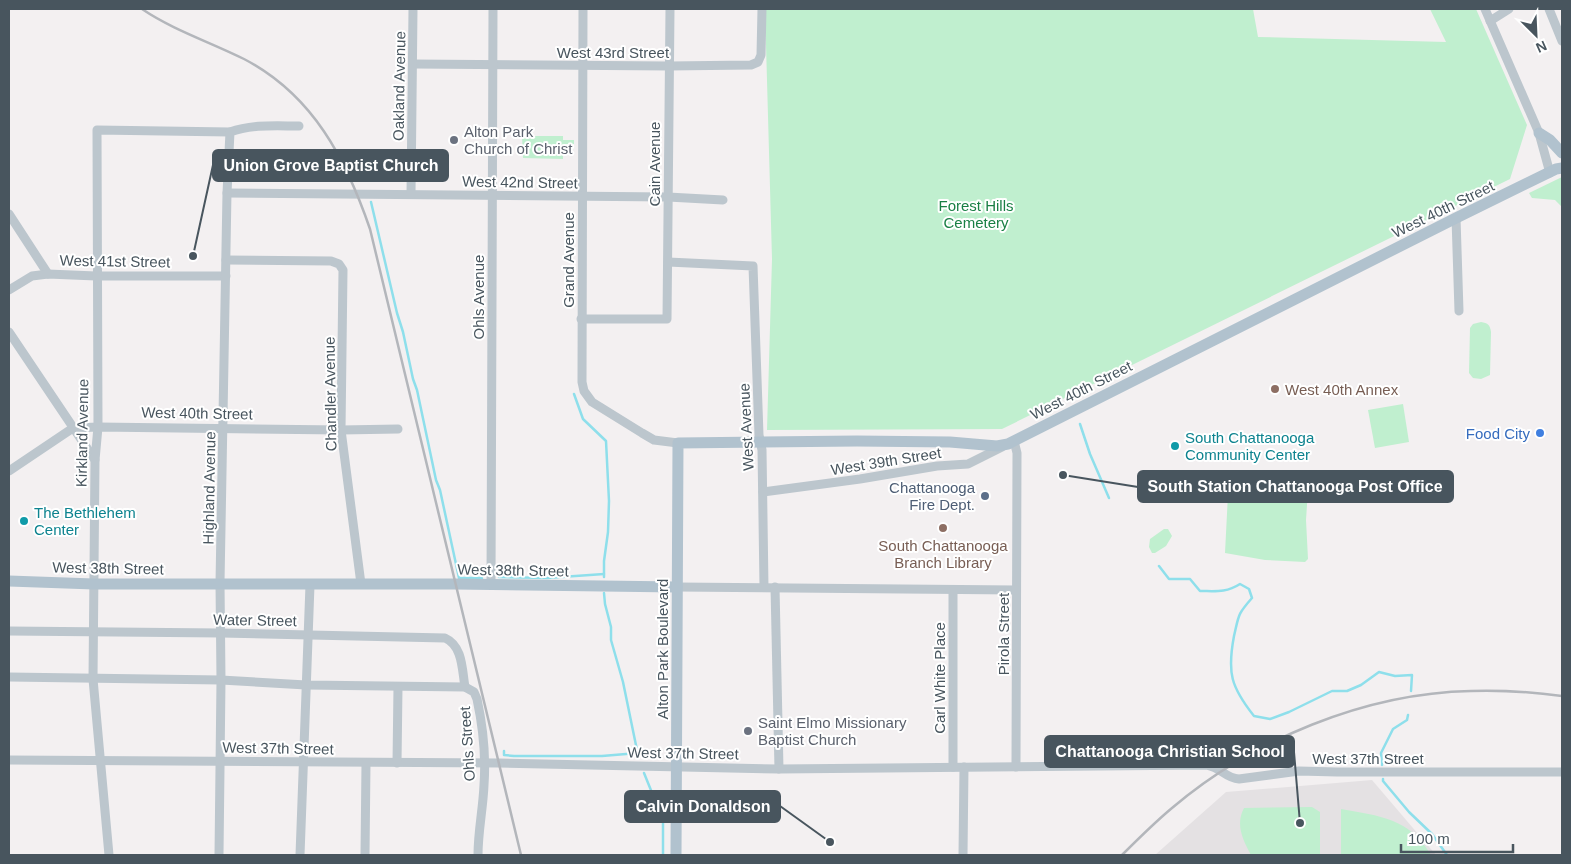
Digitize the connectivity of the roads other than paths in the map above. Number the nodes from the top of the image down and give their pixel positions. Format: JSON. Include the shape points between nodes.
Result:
{"nodes":[{"id":1,"x":414,"y":9,"type":"edge"},
{"id":2,"x":493,"y":9,"type":"edge"},
{"id":3,"x":583,"y":9,"type":"edge"},
{"id":4,"x":670,"y":9,"type":"edge"},
{"id":5,"x":762,"y":9,"type":"edge"},
{"id":6,"x":1485,"y":9,"type":"edge"},
{"id":7,"x":1509,"y":9,"type":"edge"},
{"id":8,"x":1549,"y":9,"type":"edge"},
{"id":9,"x":1490,"y":21,"type":"junction"},
{"id":10,"x":1562,"y":41,"type":"edge"},
{"id":11,"x":414,"y":64,"type":"junction"},
{"id":12,"x":494,"y":65,"type":"junction"},
{"id":13,"x":583,"y":66,"type":"junction"},
{"id":14,"x":669,"y":66,"type":"junction"},
{"id":15,"x":299,"y":126,"type":"dead end"},
{"id":16,"x":230,"y":132,"type":"junction"},
{"id":17,"x":1538,"y":133,"type":"junction"},
{"id":18,"x":1562,"y":153,"type":"edge"},
{"id":19,"x":1562,"y":168,"type":"edge"},
{"id":20,"x":1550,"y":173,"type":"junction"},
{"id":21,"x":227,"y":193,"type":"junction"},
{"id":22,"x":411,"y":194,"type":"junction"},
{"id":23,"x":492,"y":196,"type":"junction"},
{"id":24,"x":582,"y":196,"type":"junction"},
{"id":25,"x":668,"y":197,"type":"junction"},
{"id":26,"x":723,"y":200,"type":"dead end"},
{"id":27,"x":9,"y":214,"type":"edge"},
{"id":28,"x":1456,"y":218,"type":"junction"},
{"id":29,"x":226,"y":260,"type":"junction"},
{"id":30,"x":668,"y":262,"type":"junction"},
{"id":31,"x":48,"y":274,"type":"junction"},
{"id":32,"x":96,"y":276,"type":"junction"},
{"id":33,"x":226,"y":276,"type":"junction"},
{"id":34,"x":9,"y":290,"type":"edge"},
{"id":35,"x":1459,"y":311,"type":"dead end"},
{"id":36,"x":581,"y":319,"type":"junction"},
{"id":37,"x":9,"y":332,"type":"edge"},
{"id":38,"x":584,"y":390,"type":"joint"},
{"id":39,"x":98,"y":427,"type":"junction"},
{"id":40,"x":73,"y":428,"type":"junction"},
{"id":41,"x":224,"y":428,"type":"junction"},
{"id":42,"x":398,"y":429,"type":"dead end"},
{"id":43,"x":341,"y":430,"type":"junction"},
{"id":44,"x":761,"y":442,"type":"junction"},
{"id":45,"x":1011,"y":442,"type":"junction"},
{"id":46,"x":678,"y":443,"type":"junction"},
{"id":47,"x":96,"y":460,"type":"junction"},
{"id":48,"x":9,"y":471,"type":"edge"},
{"id":49,"x":763,"y":492,"type":"junction"},
{"id":50,"x":9,"y":581,"type":"edge"},
{"id":51,"x":220,"y":583,"type":"junction"},
{"id":52,"x":94,"y":584,"type":"junction"},
{"id":53,"x":361,"y":584,"type":"junction"},
{"id":54,"x":491,"y":584,"type":"junction"},
{"id":55,"x":310,"y":585,"type":"junction"},
{"id":56,"x":677,"y":587,"type":"junction"},
{"id":57,"x":764,"y":587,"type":"junction"},
{"id":58,"x":775,"y":587,"type":"junction"},
{"id":59,"x":953,"y":590,"type":"junction"},
{"id":60,"x":1016,"y":590,"type":"junction"},
{"id":61,"x":9,"y":631,"type":"edge"},
{"id":62,"x":94,"y":632,"type":"junction"},
{"id":63,"x":221,"y":633,"type":"junction"},
{"id":64,"x":308,"y":635,"type":"junction"},
{"id":65,"x":9,"y":677,"type":"edge"},
{"id":66,"x":93,"y":679,"type":"junction"},
{"id":67,"x":221,"y":680,"type":"junction"},
{"id":68,"x":306,"y":685,"type":"junction"},
{"id":69,"x":398,"y":687,"type":"junction"},
{"id":70,"x":470,"y":690,"type":"junction"},
{"id":71,"x":9,"y":760,"type":"edge"},
{"id":72,"x":101,"y":760,"type":"junction"},
{"id":73,"x":219,"y":762,"type":"junction"},
{"id":74,"x":303,"y":762,"type":"junction"},
{"id":75,"x":397,"y":763,"type":"junction"},
{"id":76,"x":366,"y":764,"type":"junction"},
{"id":77,"x":485,"y":764,"type":"junction"},
{"id":78,"x":676,"y":766,"type":"junction"},
{"id":79,"x":953,"y":767,"type":"junction"},
{"id":80,"x":964,"y":767,"type":"junction"},
{"id":81,"x":1016,"y":768,"type":"junction"},
{"id":82,"x":779,"y":769,"type":"junction"},
{"id":83,"x":1562,"y":772,"type":"edge"},
{"id":84,"x":109,"y":855,"type":"edge"},
{"id":85,"x":219,"y":855,"type":"edge"},
{"id":86,"x":300,"y":855,"type":"edge"},
{"id":87,"x":365,"y":855,"type":"edge"},
{"id":88,"x":478,"y":855,"type":"edge"},
{"id":89,"x":676,"y":855,"type":"edge"},
{"id":90,"x":963,"y":855,"type":"edge"}],
"edges":[{"from":1,"to":11,"type":"street","name":"Oakland Avenue"},
{"from":2,"to":12,"type":"street","name":"Ohls Avenue"},
{"from":3,"to":13,"type":"street","name":"Grand Avenue"},
{"from":4,"to":14,"type":"street","name":"Cain Avenue"},
{"from":5,"to":14,"type":"street","name":"West 43rd Street","via":[[758,62],[751,65]]},
{"from":6,"to":9,"type":"street"},
{"from":7,"to":9,"type":"street"},
{"from":8,"to":10,"type":"street"},
{"from":9,"to":17,"type":"street"},
{"from":11,"to":12,"type":"street","name":"West 43rd Street"},
{"from":11,"to":22,"type":"street","name":"Oakland Avenue"},
{"from":12,"to":13,"type":"street","name":"West 43rd Street"},
{"from":12,"to":23,"type":"street","name":"Ohls Avenue"},
{"from":13,"to":14,"type":"street","name":"West 43rd Street"},
{"from":13,"to":24,"type":"street","name":"Grand Avenue"},
{"from":14,"to":25,"type":"street","name":"Cain Avenue"},
{"from":15,"to":16,"type":"street","via":[[256,126]]},
{"from":16,"to":21,"type":"street","name":"Highland Avenue"},
{"from":16,"to":32,"type":"street","name":"Kirkland Avenue","via":[[97,130]]},
{"from":17,"to":18,"type":"main road"},
{"from":17,"to":20,"type":"street"},
{"from":19,"to":20,"type":"main road","name":"West 40th Street"},
{"from":20,"to":28,"type":"main road","name":"West 40th Street"},
{"from":21,"to":22,"type":"street","name":"West 42nd Street"},
{"from":21,"to":29,"type":"street","name":"Highland Avenue"},
{"from":22,"to":23,"type":"street","name":"West 42nd Street"},
{"from":23,"to":24,"type":"street","name":"West 42nd Street"},
{"from":23,"to":54,"type":"street","name":"Ohls Avenue"},
{"from":24,"to":25,"type":"street","name":"West 42nd Street"},
{"from":24,"to":36,"type":"street","name":"Grand Avenue"},
{"from":25,"to":26,"type":"street","name":"West 42nd Street"},
{"from":25,"to":30,"type":"street","name":"Cain Avenue"},
{"from":27,"to":31,"type":"street"},
{"from":28,"to":35,"type":"street"},
{"from":28,"to":45,"type":"main road","name":"West 40th Street"},
{"from":29,"to":33,"type":"street","name":"Highland Avenue"},
{"from":29,"to":43,"type":"street","name":"Chandler Avenue","via":[[331,261],[339,264],[343,270]]},
{"from":30,"to":36,"type":"street","name":"Cain Avenue","via":[[667,319]]},
{"from":30,"to":44,"type":"street","name":"West Avenue","via":[[753,266]]},
{"from":31,"to":32,"type":"street","name":"West 41st Street"},
{"from":31,"to":34,"type":"street","name":"West 41st Street","via":[[32,276]]},
{"from":32,"to":33,"type":"street","name":"West 41st Street"},
{"from":32,"to":39,"type":"street","name":"Kirkland Avenue"},
{"from":33,"to":41,"type":"street","name":"Highland Avenue"},
{"from":36,"to":38,"type":"street","name":"Grand Avenue"},
{"from":37,"to":40,"type":"street"},
{"from":38,"to":46,"type":"street","name":"West 40th Street","via":[[592,402],[654,440]]},
{"from":39,"to":40,"type":"street","name":"West 40th Street"},
{"from":39,"to":41,"type":"street","name":"West 40th Street"},
{"from":39,"to":47,"type":"street","name":"Kirkland Avenue"},
{"from":40,"to":47,"type":"street"},
{"from":40,"to":48,"type":"street"},
{"from":41,"to":43,"type":"street","name":"West 40th Street"},
{"from":41,"to":51,"type":"street","name":"Highland Avenue"},
{"from":42,"to":43,"type":"street","name":"West 40th Street"},
{"from":43,"to":53,"type":"street","name":"Chandler Avenue"},
{"from":44,"to":45,"type":"main road","name":"West 40th Street","via":[[922,442],[997,446]]},
{"from":44,"to":46,"type":"main road","name":"West 40th Street"},
{"from":44,"to":49,"type":"street","name":"West Avenue"},
{"from":45,"to":49,"type":"street","name":"West 39th Street","via":[[968,464]]},
{"from":45,"to":60,"type":"street","name":"Pirola Street","via":[[1017,453]]},
{"from":46,"to":56,"type":"main road","name":"Alton Park Boulevard"},
{"from":47,"to":52,"type":"street","name":"Kirkland Avenue"},
{"from":49,"to":57,"type":"street","name":"West Avenue"},
{"from":50,"to":52,"type":"main road","name":"West 38th Street"},
{"from":51,"to":52,"type":"main road","name":"West 38th Street"},
{"from":51,"to":55,"type":"main road","name":"West 38th Street"},
{"from":51,"to":63,"type":"street","name":"Highland Avenue"},
{"from":52,"to":62,"type":"street","name":"Kirkland Avenue"},
{"from":53,"to":54,"type":"main road","name":"West 38th Street"},
{"from":53,"to":55,"type":"main road","name":"West 38th Street"},
{"from":54,"to":56,"type":"main road","name":"West 38th Street"},
{"from":55,"to":64,"type":"street"},
{"from":56,"to":57,"type":"street","name":"West 38th Street"},
{"from":56,"to":78,"type":"main road","name":"Alton Park Boulevard"},
{"from":57,"to":58,"type":"street","name":"West 38th Street"},
{"from":58,"to":59,"type":"street","name":"West 38th Street"},
{"from":58,"to":82,"type":"street"},
{"from":59,"to":60,"type":"street","name":"West 38th Street"},
{"from":59,"to":79,"type":"street","name":"Carl White Place"},
{"from":60,"to":81,"type":"street","name":"Pirola Street"},
{"from":61,"to":62,"type":"street","name":"Water Street"},
{"from":62,"to":63,"type":"street","name":"Water Street"},
{"from":62,"to":66,"type":"street","name":"Kirkland Avenue"},
{"from":63,"to":64,"type":"street","name":"Water Street"},
{"from":63,"to":67,"type":"street","name":"Highland Avenue"},
{"from":64,"to":68,"type":"street"},
{"from":64,"to":70,"type":"street","name":"Water Street","via":[[445,638],[458,648]]},
{"from":65,"to":66,"type":"street"},
{"from":66,"to":67,"type":"street"},
{"from":66,"to":72,"type":"street","name":"Kirkland Avenue"},
{"from":67,"to":68,"type":"street"},
{"from":67,"to":73,"type":"street","name":"Highland Avenue"},
{"from":68,"to":69,"type":"street"},
{"from":68,"to":74,"type":"street"},
{"from":69,"to":70,"type":"street"},
{"from":69,"to":75,"type":"street"},
{"from":70,"to":77,"type":"street","name":"Ohls Street","via":[[479,707]]},
{"from":71,"to":72,"type":"street","name":"West 37th Street"},
{"from":72,"to":73,"type":"street","name":"West 37th Street"},
{"from":72,"to":84,"type":"street","name":"Kirkland Avenue"},
{"from":73,"to":74,"type":"street","name":"West 37th Street"},
{"from":73,"to":85,"type":"street","name":"Highland Avenue"},
{"from":74,"to":76,"type":"street","name":"West 37th Street"},
{"from":74,"to":86,"type":"street"},
{"from":75,"to":76,"type":"street","name":"West 37th Street"},
{"from":75,"to":77,"type":"street","name":"West 37th Street"},
{"from":76,"to":87,"type":"street"},
{"from":77,"to":78,"type":"street","name":"West 37th Street"},
{"from":77,"to":88,"type":"street","name":"Ohls Street"},
{"from":78,"to":82,"type":"street","name":"West 37th Street"},
{"from":78,"to":89,"type":"main road","name":"Alton Park Boulevard"},
{"from":79,"to":80,"type":"street","name":"West 37th Street"},
{"from":79,"to":82,"type":"street","name":"West 37th Street"},
{"from":80,"to":81,"type":"street","name":"West 37th Street"},
{"from":80,"to":90,"type":"street"},
{"from":81,"to":83,"type":"street","name":"West 37th Street","via":[[1207,765],[1216,766],[1231,778],[1240,779],[1299,771]]}]}
